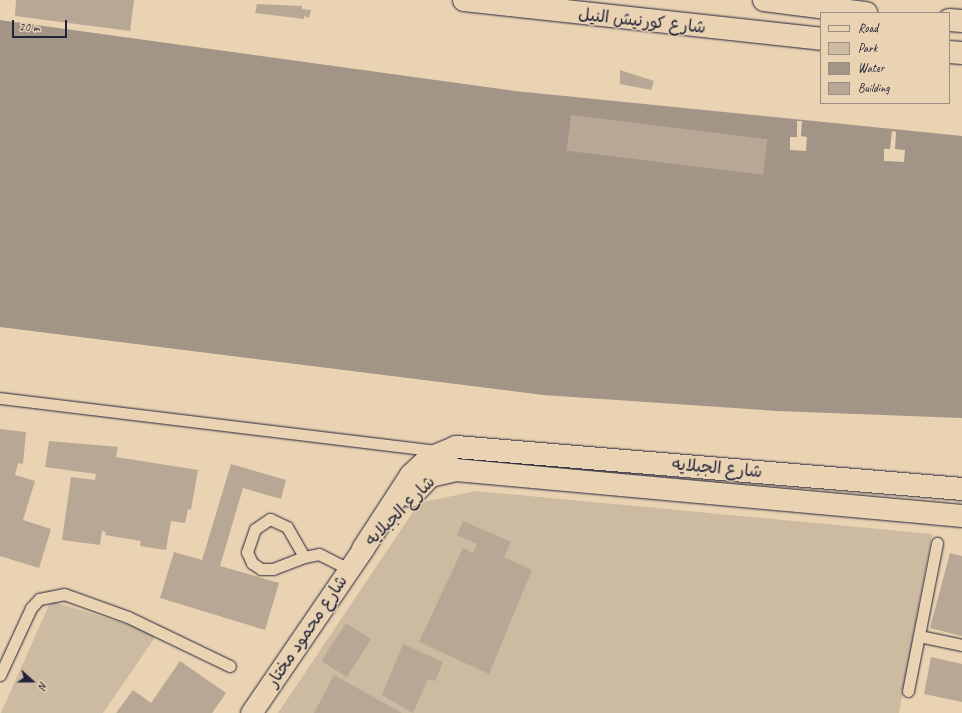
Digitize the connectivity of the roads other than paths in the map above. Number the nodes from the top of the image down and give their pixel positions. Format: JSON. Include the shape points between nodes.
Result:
{"nodes":[{"id":1,"x":464,"y":0,"type":"edge"},
{"id":2,"x":764,"y":0,"type":"edge"},
{"id":3,"x":862,"y":0,"type":"edge"},
{"id":4,"x":854,"y":12,"type":"edge"},
{"id":5,"x":861,"y":12,"type":"edge"},
{"id":6,"x":950,"y":20,"type":"edge"},
{"id":7,"x":962,"y":21,"type":"edge"},
{"id":8,"x":820,"y":39,"type":"edge"},
{"id":9,"x":950,"y":52,"type":"edge"},
{"id":10,"x":962,"y":53,"type":"edge"},
{"id":11,"x":0,"y":398,"type":"edge"},
{"id":12,"x":442,"y":451,"type":"junction"},
{"id":13,"x":962,"y":489,"type":"edge"},
{"id":14,"x":962,"y":516,"type":"edge"},
{"id":15,"x":937,"y":543,"type":"dead end"},
{"id":16,"x":363,"y":549,"type":"junction"},
{"id":17,"x":304,"y":557,"type":"junction"},
{"id":18,"x":349,"y":569,"type":"junction"},
{"id":19,"x":918,"y":636,"type":"junction"},
{"id":20,"x":962,"y":645,"type":"edge"},
{"id":21,"x":230,"y":666,"type":"dead end"},
{"id":22,"x":0,"y":674,"type":"edge"},
{"id":23,"x":908,"y":691,"type":"dead end"},
{"id":24,"x":251,"y":713,"type":"edge"}],
"edges":[{"from":1,"to":8,"type":"street","name":"شارع كورنيش النيل"},
{"from":2,"to":4,"type":"street"},
{"from":3,"to":5,"type":"street"},
{"from":6,"to":7,"type":"street"},
{"from":9,"to":10,"type":"street"},
{"from":11,"to":12,"type":"lane"},
{"from":12,"to":13,"type":"street","name":"شارع الجبلايه","via":[[471,447]]},
{"from":12,"to":16,"type":"street","name":"شارع الجبلايه","via":[[411,475]]},
{"from":14,"to":16,"type":"street","name":"شارع الجبلايه","via":[[456,470],[430,476]]},
{"from":15,"to":19,"type":"lane"},
{"from":16,"to":18,"type":"street","name":"شارع محمود مختار"},
{"from":17,"to":17,"type":"lane","via":[[273,569],[261,569],[252,563],[248,552],[254,529],[270,519],[287,527]]},
{"from":17,"to":18,"type":"lane","via":[[319,554]]},
{"from":18,"to":24,"type":"street","name":"شارع محمود مختار"},
{"from":19,"to":20,"type":"lane"},
{"from":19,"to":23,"type":"lane"},
{"from":21,"to":22,"type":"lane","via":[[128,617],[64,594],[39,599],[31,608]]}]}
